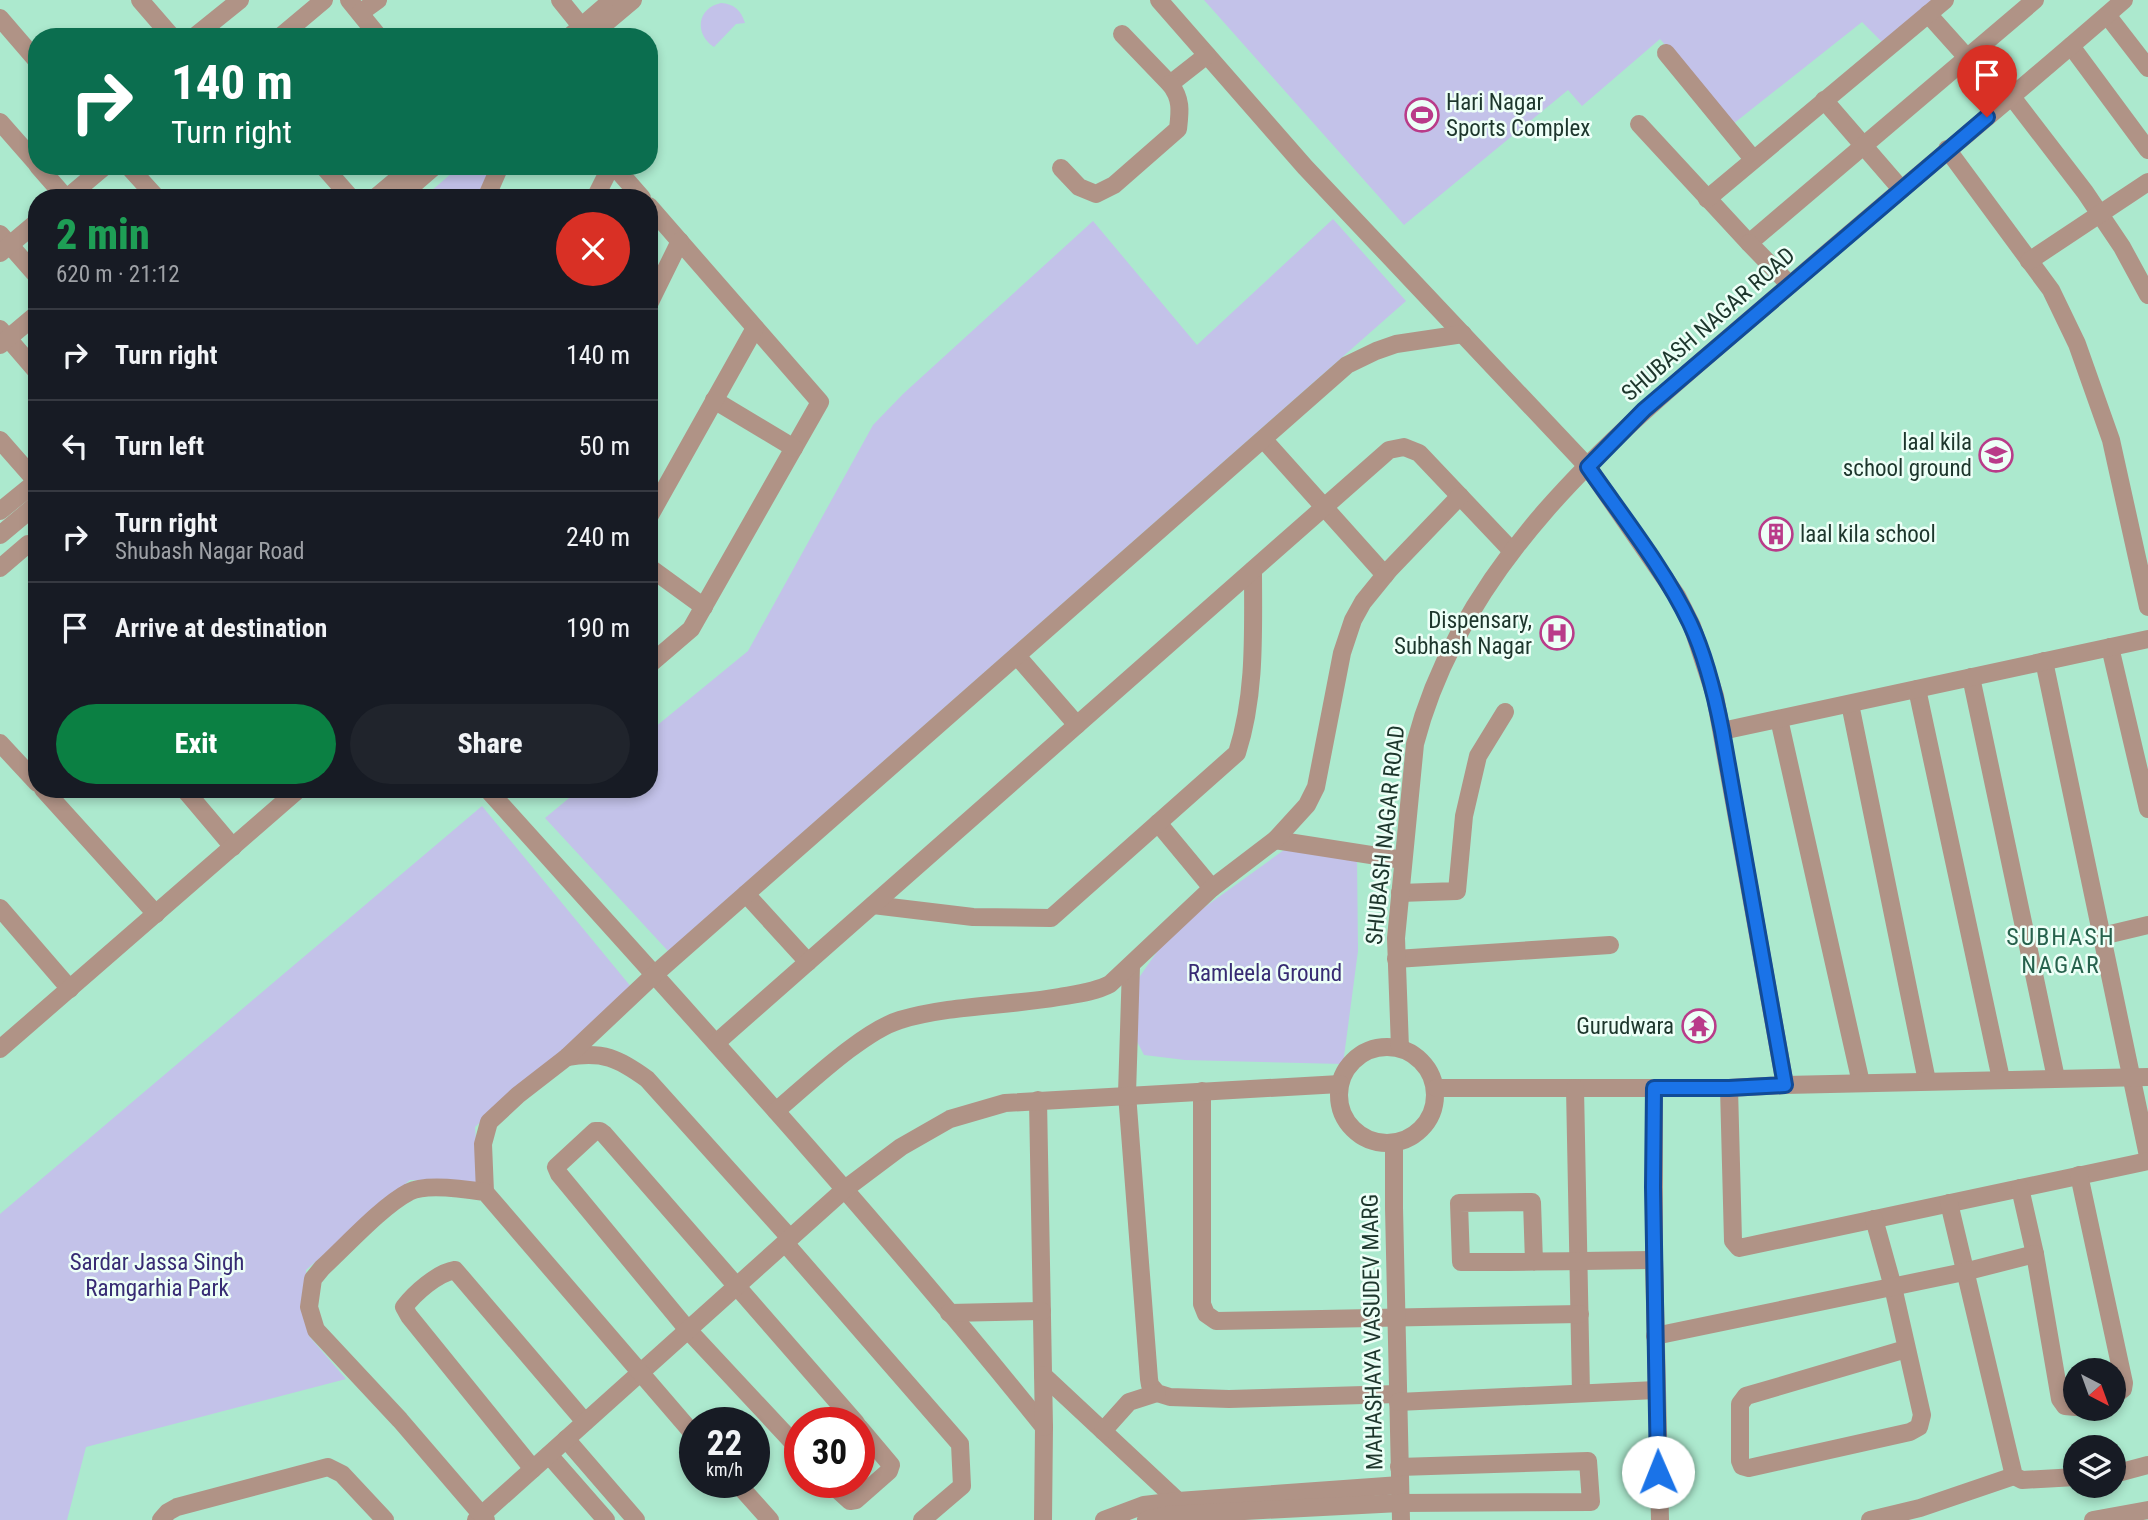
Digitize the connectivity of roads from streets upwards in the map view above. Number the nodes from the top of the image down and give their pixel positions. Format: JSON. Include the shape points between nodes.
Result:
{"nodes":[{"id":1,"x":141,"y":0,"type":"edge"},
{"id":2,"x":240,"y":0,"type":"edge"},
{"id":3,"x":324,"y":0,"type":"edge"},
{"id":4,"x":377,"y":0,"type":"edge"},
{"id":5,"x":561,"y":0,"type":"edge"},
{"id":6,"x":612,"y":0,"type":"edge"},
{"id":7,"x":633,"y":0,"type":"edge"},
{"id":8,"x":1159,"y":0,"type":"edge"},
{"id":9,"x":1945,"y":0,"type":"edge"},
{"id":10,"x":2035,"y":0,"type":"edge"},
{"id":11,"x":354,"y":7,"type":"edge"},
{"id":12,"x":2111,"y":7,"type":"edge"},
{"id":13,"x":1928,"y":14,"type":"junction"},
{"id":14,"x":0,"y":18,"type":"edge"},
{"id":15,"x":164,"y":28,"type":"edge"},
{"id":16,"x":205,"y":28,"type":"edge"},
{"id":17,"x":291,"y":28,"type":"edge"},
{"id":18,"x":372,"y":28,"type":"edge"},
{"id":19,"x":577,"y":28,"type":"edge"},
{"id":20,"x":585,"y":28,"type":"edge"},
{"id":21,"x":588,"y":28,"type":"edge"},
{"id":22,"x":1122,"y":34,"type":"dead end"},
{"id":23,"x":2071,"y":46,"type":"junction"},
{"id":24,"x":28,"y":51,"type":"edge"},
{"id":25,"x":1667,"y":53,"type":"dead end"},
{"id":26,"x":1207,"y":55,"type":"junction"},
{"id":27,"x":1967,"y":59,"type":"junction"},
{"id":28,"x":2148,"y":68,"type":"edge"},
{"id":29,"x":1170,"y":84,"type":"junction"},
{"id":30,"x":2009,"y":99,"type":"junction"},
{"id":31,"x":1824,"y":100,"type":"junction"},
{"id":32,"x":0,"y":122,"type":"edge"},
{"id":33,"x":1639,"y":124,"type":"dead end"},
{"id":34,"x":1863,"y":146,"type":"junction"},
{"id":35,"x":1947,"y":149,"type":"junction"},
{"id":36,"x":2148,"y":150,"type":"edge"},
{"id":37,"x":28,"y":154,"type":"edge"},
{"id":38,"x":1753,"y":159,"type":"junction"},
{"id":39,"x":1061,"y":168,"type":"dead end"},
{"id":40,"x":46,"y":175,"type":"edge"},
{"id":41,"x":94,"y":175,"type":"edge"},
{"id":42,"x":136,"y":175,"type":"edge"},
{"id":43,"x":331,"y":175,"type":"edge"},
{"id":44,"x":402,"y":175,"type":"edge"},
{"id":45,"x":425,"y":175,"type":"edge"},
{"id":46,"x":620,"y":175,"type":"edge"},
{"id":47,"x":2148,"y":182,"type":"edge"},
{"id":48,"x":58,"y":189,"type":"edge"},
{"id":49,"x":77,"y":189,"type":"edge"},
{"id":50,"x":149,"y":189,"type":"edge"},
{"id":51,"x":343,"y":189,"type":"edge"},
{"id":52,"x":386,"y":189,"type":"edge"},
{"id":53,"x":408,"y":189,"type":"edge"},
{"id":54,"x":634,"y":189,"type":"edge"},
{"id":55,"x":1901,"y":189,"type":"junction"},
{"id":56,"x":1707,"y":198,"type":"junction"},
{"id":57,"x":2100,"y":215,"type":"junction"},
{"id":58,"x":658,"y":216,"type":"edge"},
{"id":59,"x":28,"y":228,"type":"edge"},
{"id":60,"x":680,"y":241,"type":"junction"},
{"id":61,"x":1749,"y":243,"type":"junction"},
{"id":62,"x":3,"y":244,"type":"edge"},
{"id":63,"x":2029,"y":261,"type":"junction"},
{"id":64,"x":28,"y":268,"type":"edge"},
{"id":65,"x":1790,"y":285,"type":"junction"},
{"id":66,"x":658,"y":286,"type":"edge"},
{"id":67,"x":2148,"y":295,"type":"edge"},
{"id":68,"x":28,"y":320,"type":"edge"},
{"id":69,"x":755,"y":328,"type":"junction"},
{"id":70,"x":1463,"y":334,"type":"junction"},
{"id":71,"x":3,"y":337,"type":"edge"},
{"id":72,"x":28,"y":363,"type":"edge"},
{"id":73,"x":714,"y":400,"type":"junction"},
{"id":74,"x":0,"y":440,"type":"edge"},
{"id":75,"x":1264,"y":440,"type":"junction"},
{"id":76,"x":794,"y":448,"type":"junction"},
{"id":77,"x":1588,"y":467,"type":"junction"},
{"id":78,"x":28,"y":471,"type":"edge"},
{"id":79,"x":28,"y":488,"type":"edge"},
{"id":80,"x":1460,"y":496,"type":"junction"},
{"id":81,"x":658,"y":501,"type":"edge"},
{"id":82,"x":1325,"y":507,"type":"junction"},
{"id":83,"x":0,"y":511,"type":"edge"},
{"id":84,"x":28,"y":512,"type":"edge"},
{"id":85,"x":0,"y":535,"type":"edge"},
{"id":86,"x":28,"y":544,"type":"dead end"},
{"id":87,"x":1511,"y":550,"type":"junction"},
{"id":88,"x":0,"y":568,"type":"edge"},
{"id":89,"x":1253,"y":570,"type":"junction"},
{"id":90,"x":658,"y":574,"type":"edge"},
{"id":91,"x":1385,"y":575,"type":"junction"},
{"id":92,"x":704,"y":607,"type":"junction"},
{"id":93,"x":2148,"y":607,"type":"edge"},
{"id":94,"x":2148,"y":639,"type":"edge"},
{"id":95,"x":2110,"y":647,"type":"junction"},
{"id":96,"x":1017,"y":656,"type":"junction"},
{"id":97,"x":658,"y":657,"type":"edge"},
{"id":98,"x":2044,"y":661,"type":"junction"},
{"id":99,"x":1971,"y":677,"type":"junction"},
{"id":100,"x":1917,"y":689,"type":"junction"},
{"id":101,"x":1850,"y":704,"type":"junction"},
{"id":102,"x":1505,"y":712,"type":"dead end"},
{"id":103,"x":1779,"y":719,"type":"junction"},
{"id":104,"x":1077,"y":725,"type":"junction"},
{"id":105,"x":1722,"y":731,"type":"junction"},
{"id":106,"x":0,"y":743,"type":"edge"},
{"id":107,"x":28,"y":773,"type":"edge"},
{"id":108,"x":51,"y":798,"type":"edge"},
{"id":109,"x":192,"y":798,"type":"edge"},
{"id":110,"x":289,"y":798,"type":"edge"},
{"id":111,"x":500,"y":798,"type":"edge"},
{"id":112,"x":2148,"y":809,"type":"edge"},
{"id":113,"x":1158,"y":823,"type":"junction"},
{"id":114,"x":1275,"y":840,"type":"junction"},
{"id":115,"x":233,"y":847,"type":"junction"},
{"id":116,"x":1403,"y":860,"type":"junction"},
{"id":117,"x":1212,"y":888,"type":"junction"},
{"id":118,"x":1400,"y":893,"type":"junction"},
{"id":119,"x":746,"y":894,"type":"junction"},
{"id":120,"x":873,"y":905,"type":"junction"},
{"id":121,"x":0,"y":908,"type":"edge"},
{"id":122,"x":156,"y":914,"type":"junction"},
{"id":123,"x":2148,"y":925,"type":"edge"},
{"id":124,"x":2102,"y":936,"type":"junction"},
{"id":125,"x":1610,"y":945,"type":"dead end"},
{"id":126,"x":1396,"y":959,"type":"junction"},
{"id":127,"x":808,"y":962,"type":"junction"},
{"id":128,"x":1130,"y":966,"type":"junction"},
{"id":129,"x":654,"y":974,"type":"junction"},
{"id":130,"x":70,"y":989,"type":"junction"},
{"id":131,"x":716,"y":1043,"type":"junction"},
{"id":132,"x":1399,"y":1048,"type":"junction"},
{"id":133,"x":0,"y":1049,"type":"edge"},
{"id":134,"x":567,"y":1057,"type":"junction"},
{"id":135,"x":2140,"y":1077,"type":"edge"},
{"id":136,"x":2056,"y":1078,"type":"junction"},
{"id":137,"x":2001,"y":1079,"type":"junction"},
{"id":138,"x":1927,"y":1081,"type":"junction"},
{"id":139,"x":1861,"y":1083,"type":"junction"},
{"id":140,"x":1340,"y":1084,"type":"junction"},
{"id":141,"x":1785,"y":1085,"type":"junction"},
{"id":142,"x":1436,"y":1088,"type":"junction"},
{"id":143,"x":1575,"y":1088,"type":"junction"},
{"id":144,"x":1654,"y":1088,"type":"junction"},
{"id":145,"x":1729,"y":1088,"type":"junction"},
{"id":146,"x":1202,"y":1091,"type":"junction"},
{"id":147,"x":1126,"y":1094,"type":"junction"},
{"id":148,"x":1038,"y":1100,"type":"junction"},
{"id":149,"x":776,"y":1111,"type":"junction"},
{"id":150,"x":1394,"y":1144,"type":"junction"},
{"id":151,"x":2148,"y":1158,"type":"edge"},
{"id":152,"x":2079,"y":1175,"type":"junction"},
{"id":153,"x":2020,"y":1188,"type":"junction"},
{"id":154,"x":845,"y":1189,"type":"junction"},
{"id":155,"x":485,"y":1192,"type":"junction"},
{"id":156,"x":1949,"y":1203,"type":"junction"},
{"id":157,"x":1874,"y":1219,"type":"junction"},
{"id":158,"x":787,"y":1241,"type":"junction"},
{"id":159,"x":2035,"y":1254,"type":"junction"},
{"id":160,"x":1654,"y":1260,"type":"junction"},
{"id":161,"x":1578,"y":1261,"type":"junction"},
{"id":162,"x":1534,"y":1262,"type":"junction"},
{"id":163,"x":1964,"y":1272,"type":"junction"},
{"id":164,"x":736,"y":1287,"type":"junction"},
{"id":165,"x":1893,"y":1287,"type":"junction"},
{"id":166,"x":1042,"y":1311,"type":"junction"},
{"id":167,"x":949,"y":1313,"type":"junction"},
{"id":168,"x":1580,"y":1314,"type":"junction"},
{"id":169,"x":1396,"y":1319,"type":"junction"},
{"id":170,"x":688,"y":1329,"type":"junction"},
{"id":171,"x":1655,"y":1336,"type":"junction"},
{"id":172,"x":1906,"y":1349,"type":"junction"},
{"id":173,"x":2119,"y":1358,"type":"edge"},
{"id":174,"x":639,"y":1373,"type":"junction"},
{"id":175,"x":1044,"y":1375,"type":"junction"},
{"id":176,"x":1656,"y":1390,"type":"junction"},
{"id":177,"x":1157,"y":1393,"type":"junction"},
{"id":178,"x":1581,"y":1393,"type":"junction"},
{"id":179,"x":1398,"y":1398,"type":"junction"},
{"id":180,"x":2063,"y":1403,"type":"edge"},
{"id":181,"x":842,"y":1407,"type":"edge"},
{"id":182,"x":679,"y":1418,"type":"edge"},
{"id":183,"x":586,"y":1422,"type":"junction"},
{"id":184,"x":1045,"y":1427,"type":"junction"},
{"id":185,"x":1102,"y":1431,"type":"junction"},
{"id":186,"x":784,"y":1433,"type":"edge"},
{"id":187,"x":566,"y":1439,"type":"junction"},
{"id":188,"x":875,"y":1445,"type":"edge"},
{"id":189,"x":549,"y":1455,"type":"junction"},
{"id":190,"x":2148,"y":1465,"type":"edge"},
{"id":191,"x":533,"y":1469,"type":"junction"},
{"id":192,"x":2126,"y":1471,"type":"edge"},
{"id":193,"x":1400,"y":1476,"type":"junction"},
{"id":194,"x":2014,"y":1476,"type":"junction"},
{"id":195,"x":2063,"y":1478,"type":"edge"},
{"id":196,"x":875,"y":1483,"type":"edge"},
{"id":197,"x":750,"y":1498,"type":"edge"},
{"id":198,"x":1178,"y":1501,"type":"junction"},
{"id":199,"x":2148,"y":1510,"type":"edge"},
{"id":200,"x":1401,"y":1511,"type":"edge"},
{"id":201,"x":481,"y":1518,"type":"edge"},
{"id":202,"x":161,"y":1520,"type":"edge"},
{"id":203,"x":385,"y":1520,"type":"edge"},
{"id":204,"x":606,"y":1520,"type":"edge"},
{"id":205,"x":636,"y":1520,"type":"edge"},
{"id":206,"x":770,"y":1520,"type":"edge"},
{"id":207,"x":922,"y":1520,"type":"edge"},
{"id":208,"x":1043,"y":1520,"type":"edge"},
{"id":209,"x":1104,"y":1520,"type":"edge"},
{"id":210,"x":1146,"y":1520,"type":"edge"},
{"id":211,"x":1660,"y":1520,"type":"edge"},
{"id":212,"x":1870,"y":1520,"type":"edge"},
{"id":213,"x":2093,"y":1520,"type":"edge"}],
"edges":[{"from":1,"to":15,"type":"street"},
{"from":2,"to":16,"type":"street"},
{"from":3,"to":17,"type":"street"},
{"from":4,"to":11,"type":"street"},
{"from":5,"to":19,"type":"street"},
{"from":6,"to":20,"type":"street"},
{"from":7,"to":21,"type":"street"},
{"from":8,"to":26,"type":"street"},
{"from":9,"to":13,"type":"street"},
{"from":10,"to":27,"type":"street"},
{"from":11,"to":18,"type":"street"},
{"from":12,"to":23,"type":"street","name":"SHUBASH NAGAR ROAD"},
{"from":12,"to":28,"type":"street"},
{"from":13,"to":27,"type":"street"},
{"from":13,"to":31,"type":"street"},
{"from":14,"to":24,"type":"street"},
{"from":22,"to":29,"type":"street"},
{"from":23,"to":30,"type":"street","name":"SHUBASH NAGAR ROAD"},
{"from":23,"to":36,"type":"street"},
{"from":25,"to":38,"type":"street"},
{"from":26,"to":29,"type":"street"},
{"from":26,"to":70,"type":"street","via":[[1305,167]]},
{"from":27,"to":30,"type":"street"},
{"from":27,"to":34,"type":"street"},
{"from":29,"to":39,"type":"street","via":[[1181,106],[1178,129],[1114,185],[1096,194],[1079,187]]},
{"from":30,"to":35,"type":"street","name":"SHUBASH NAGAR ROAD"},
{"from":30,"to":57,"type":"street"},
{"from":31,"to":34,"type":"street"},
{"from":31,"to":38,"type":"street"},
{"from":32,"to":37,"type":"street"},
{"from":33,"to":56,"type":"street"},
{"from":34,"to":55,"type":"street"},
{"from":34,"to":61,"type":"street"},
{"from":35,"to":55,"type":"street","name":"SHUBASH NAGAR ROAD"},
{"from":35,"to":63,"type":"street"},
{"from":38,"to":56,"type":"street"},
{"from":40,"to":48,"type":"street"},
{"from":41,"to":49,"type":"street"},
{"from":42,"to":50,"type":"street"},
{"from":43,"to":51,"type":"street"},
{"from":44,"to":52,"type":"street"},
{"from":45,"to":53,"type":"street"},
{"from":46,"to":54,"type":"street"},
{"from":47,"to":57,"type":"street"},
{"from":55,"to":65,"type":"street","name":"SHUBASH NAGAR ROAD"},
{"from":56,"to":61,"type":"street"},
{"from":57,"to":63,"type":"street"},
{"from":57,"to":67,"type":"street"},
{"from":58,"to":60,"type":"street"},
{"from":59,"to":62,"type":"street"},
{"from":60,"to":66,"type":"street"},
{"from":60,"to":69,"type":"street"},
{"from":61,"to":65,"type":"street"},
{"from":62,"to":64,"type":"street"},
{"from":63,"to":93,"type":"street","via":[[2066,318],[2094,387],[2111,440]]},
{"from":65,"to":77,"type":"street","name":"SHUBASH NAGAR ROAD","via":[[1644,410]]},
{"from":68,"to":71,"type":"street"},
{"from":69,"to":73,"type":"street"},
{"from":69,"to":76,"type":"street","via":[[820,402]]},
{"from":70,"to":75,"type":"street","via":[[1396,344],[1347,365]]},
{"from":70,"to":77,"type":"street"},
{"from":71,"to":72,"type":"street"},
{"from":73,"to":76,"type":"street"},
{"from":73,"to":81,"type":"street"},
{"from":74,"to":78,"type":"street"},
{"from":75,"to":82,"type":"street"},
{"from":75,"to":96,"type":"street"},
{"from":76,"to":92,"type":"street"},
{"from":77,"to":87,"type":"street","name":"SHUBASH NAGAR ROAD"},
{"from":77,"to":105,"type":"street","via":[[1692,626]]},
{"from":79,"to":83,"type":"street"},
{"from":80,"to":82,"type":"street","via":[[1419,453],[1397,447]]},
{"from":80,"to":87,"type":"street"},
{"from":80,"to":91,"type":"street"},
{"from":82,"to":89,"type":"street"},
{"from":82,"to":91,"type":"street"},
{"from":84,"to":85,"type":"street"},
{"from":86,"to":88,"type":"street"},
{"from":87,"to":116,"type":"street","name":"SHUBASH NAGAR ROAD","via":[[1461,628],[1422,719],[1415,744]]},
{"from":89,"to":104,"type":"street"},
{"from":89,"to":113,"type":"street","via":[[1254,649],[1246,725],[1237,753]]},
{"from":90,"to":92,"type":"street"},
{"from":91,"to":114,"type":"street","via":[[1363,602],[1347,637],[1316,788],[1300,814]]},
{"from":92,"to":97,"type":"street","via":[[691,629]]},
{"from":94,"to":95,"type":"street"},
{"from":95,"to":98,"type":"street"},
{"from":95,"to":112,"type":"street"},
{"from":96,"to":104,"type":"street"},
{"from":96,"to":119,"type":"street"},
{"from":98,"to":99,"type":"street"},
{"from":98,"to":124,"type":"street"},
{"from":99,"to":100,"type":"street"},
{"from":99,"to":136,"type":"street"},
{"from":100,"to":101,"type":"street"},
{"from":100,"to":137,"type":"street"},
{"from":101,"to":103,"type":"street"},
{"from":101,"to":138,"type":"street"},
{"from":102,"to":118,"type":"street","via":[[1478,756],[1464,816],[1457,891]]},
{"from":103,"to":105,"type":"street"},
{"from":103,"to":139,"type":"street"},
{"from":104,"to":120,"type":"street"},
{"from":105,"to":141,"type":"street"},
{"from":106,"to":107,"type":"street"},
{"from":108,"to":122,"type":"street"},
{"from":109,"to":115,"type":"street"},
{"from":110,"to":115,"type":"street"},
{"from":111,"to":129,"type":"street"},
{"from":113,"to":117,"type":"street"},
{"from":113,"to":120,"type":"street","via":[[1051,918],[973,918]]},
{"from":114,"to":116,"type":"street"},
{"from":114,"to":117,"type":"street"},
{"from":115,"to":122,"type":"street"},
{"from":116,"to":118,"type":"street","name":"SHUBASH NAGAR ROAD"},
{"from":117,"to":128,"type":"street"},
{"from":118,"to":126,"type":"street","name":"SHUBASH NAGAR ROAD"},
{"from":119,"to":127,"type":"street"},
{"from":119,"to":129,"type":"street"},
{"from":120,"to":127,"type":"street"},
{"from":121,"to":130,"type":"street"},
{"from":122,"to":130,"type":"street"},
{"from":123,"to":124,"type":"street"},
{"from":124,"to":135,"type":"street"},
{"from":125,"to":126,"type":"street"},
{"from":126,"to":132,"type":"street","name":"SHUBASH NAGAR ROAD"},
{"from":127,"to":131,"type":"street"},
{"from":128,"to":147,"type":"street"},
{"from":128,"to":149,"type":"street","via":[[1111,984],[1094,990],[898,1021],[865,1039]]},
{"from":129,"to":131,"type":"street"},
{"from":129,"to":134,"type":"street"},
{"from":130,"to":133,"type":"street"},
{"from":131,"to":149,"type":"street"},
{"from":132,"to":140,"type":"street","via":[[1380,1047],[1363,1054],[1348,1066]]},
{"from":132,"to":142,"type":"street","via":[[1417,1056],[1430,1070]]},
{"from":134,"to":155,"type":"street","via":[[489,1122],[482,1144]]},
{"from":134,"to":158,"type":"street","via":[[606,1055],[647,1079]]},
{"from":135,"to":136,"type":"street"},
{"from":135,"to":151,"type":"street"},
{"from":136,"to":137,"type":"street"},
{"from":137,"to":138,"type":"street"},
{"from":138,"to":139,"type":"street"},
{"from":139,"to":141,"type":"street"},
{"from":140,"to":146,"type":"street"},
{"from":140,"to":150,"type":"street","via":[[1339,1103],[1345,1121],[1358,1135],[1375,1143]]},
{"from":141,"to":145,"type":"street"},
{"from":142,"to":143,"type":"street"},
{"from":142,"to":150,"type":"street","via":[[1435,1107],[1427,1124]]},
{"from":143,"to":144,"type":"street"},
{"from":143,"to":161,"type":"street"},
{"from":144,"to":145,"type":"street"},
{"from":144,"to":160,"type":"street"},
{"from":145,"to":157,"type":"street","via":[[1735,1246]]},
{"from":146,"to":147,"type":"street"},
{"from":146,"to":169,"type":"street","via":[[1202,1304],[1206,1314],[1216,1321]]},
{"from":147,"to":148,"type":"street"},
{"from":147,"to":177,"type":"street","via":[[1149,1379]]},
{"from":148,"to":154,"type":"street","via":[[1005,1103],[950,1119],[901,1147]]},
{"from":148,"to":166,"type":"street"},
{"from":149,"to":154,"type":"street"},
{"from":150,"to":169,"type":"street","name":"MAHASHAYA VASUDEV MARG"},
{"from":151,"to":152,"type":"street"},
{"from":152,"to":153,"type":"street"},
{"from":152,"to":173,"type":"street"},
{"from":153,"to":156,"type":"street"},
{"from":153,"to":159,"type":"street"},
{"from":154,"to":158,"type":"street"},
{"from":154,"to":167,"type":"street"},
{"from":155,"to":174,"type":"street"},
{"from":155,"to":201,"type":"street","via":[[410,1191],[322,1268],[313,1279],[309,1307],[316,1330],[400,1420]]},
{"from":156,"to":157,"type":"street"},
{"from":156,"to":163,"type":"street"},
{"from":157,"to":165,"type":"street"},
{"from":158,"to":164,"type":"street"},
{"from":158,"to":207,"type":"street","via":[[960,1444],[962,1486]]},
{"from":159,"to":163,"type":"street"},
{"from":159,"to":180,"type":"street"},
{"from":160,"to":161,"type":"street"},
{"from":160,"to":171,"type":"street"},
{"from":161,"to":162,"type":"street"},
{"from":161,"to":168,"type":"street"},
{"from":162,"to":162,"type":"street","via":[[1461,1262],[1459,1203],[1532,1202]]},
{"from":163,"to":165,"type":"street"},
{"from":163,"to":194,"type":"street"},
{"from":164,"to":170,"type":"street"},
{"from":164,"to":170,"type":"street","via":[[600,1131],[561,1161],[556,1167],[559,1174]]},
{"from":164,"to":181,"type":"street"},
{"from":165,"to":171,"type":"street"},
{"from":165,"to":172,"type":"street"},
{"from":166,"to":167,"type":"street"},
{"from":166,"to":175,"type":"street"},
{"from":167,"to":184,"type":"street"},
{"from":168,"to":169,"type":"street"},
{"from":168,"to":178,"type":"street"},
{"from":169,"to":179,"type":"street","name":"MAHASHAYA VASUDEV MARG"},
{"from":170,"to":174,"type":"street"},
{"from":170,"to":186,"type":"street"},
{"from":171,"to":176,"type":"street"},
{"from":172,"to":172,"type":"street","via":[[1922,1415],[1919,1427],[1742,1466],[1740,1404],[1746,1396]]},
{"from":174,"to":182,"type":"street"},
{"from":174,"to":183,"type":"street"},
{"from":175,"to":184,"type":"street"},
{"from":175,"to":185,"type":"street"},
{"from":176,"to":178,"type":"street"},
{"from":176,"to":211,"type":"street"},
{"from":177,"to":179,"type":"street","via":[[1229,1399]]},
{"from":177,"to":185,"type":"street","via":[[1129,1402]]},
{"from":178,"to":179,"type":"street"},
{"from":179,"to":193,"type":"street","name":"MAHASHAYA VASUDEV MARG"},
{"from":183,"to":187,"type":"street"},
{"from":183,"to":191,"type":"street","via":[[455,1270],[446,1271],[409,1300],[404,1307],[409,1316]]},
{"from":184,"to":208,"type":"street"},
{"from":185,"to":198,"type":"street"},
{"from":187,"to":189,"type":"street"},
{"from":187,"to":205,"type":"street"},
{"from":188,"to":196,"type":"street","via":[[891,1465]]},
{"from":189,"to":191,"type":"street"},
{"from":189,"to":204,"type":"street"},
{"from":190,"to":192,"type":"street"},
{"from":191,"to":201,"type":"street"},
{"from":193,"to":198,"type":"street"},
{"from":193,"to":200,"type":"street","name":"MAHASHAYA VASUDEV MARG"},
{"from":193,"to":200,"type":"street","via":[[1588,1461],[1591,1502]]},
{"from":194,"to":195,"type":"street","via":[[2022,1480]]},
{"from":194,"to":212,"type":"street"},
{"from":197,"to":206,"type":"street"},
{"from":198,"to":209,"type":"street","via":[[1144,1505]]},
{"from":199,"to":213,"type":"street"},
{"from":200,"to":210,"type":"street"},
{"from":202,"to":203,"type":"street","via":[[177,1507],[328,1467],[342,1474]]}]}
